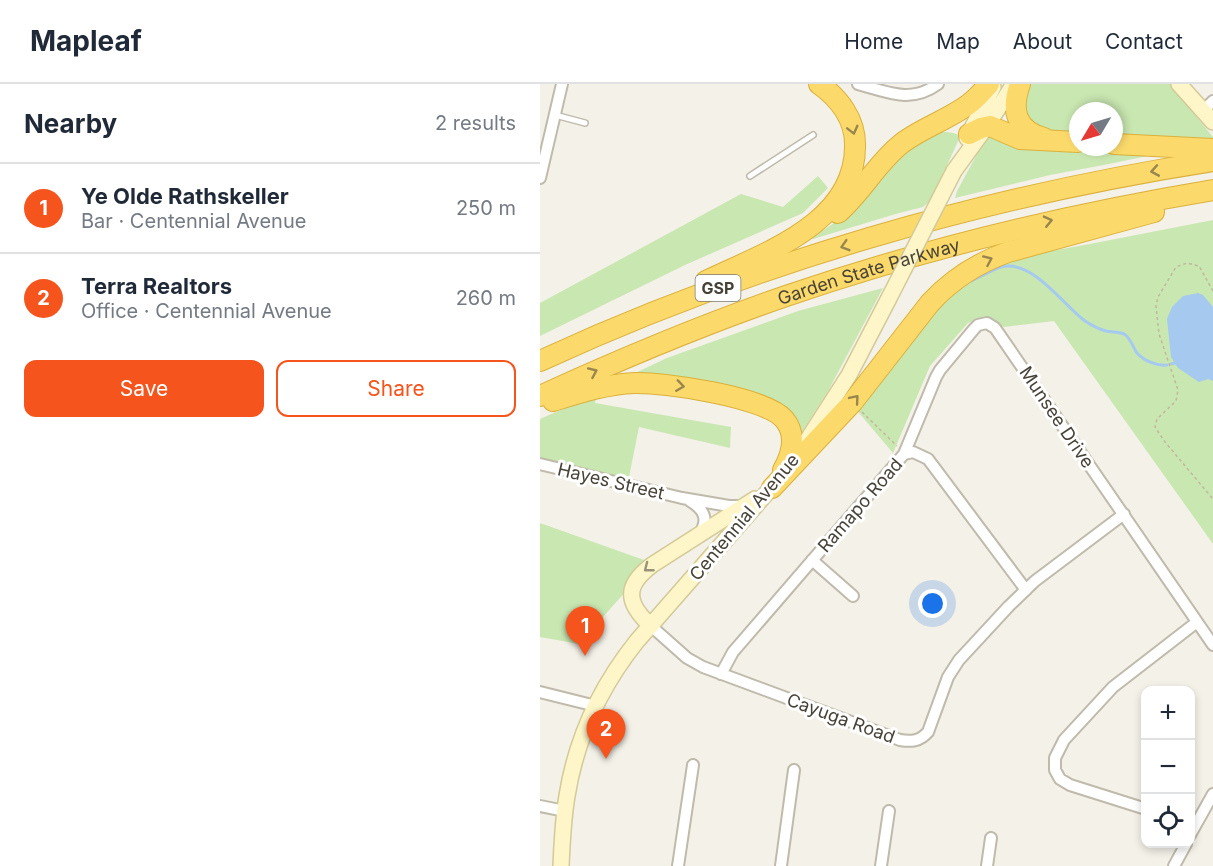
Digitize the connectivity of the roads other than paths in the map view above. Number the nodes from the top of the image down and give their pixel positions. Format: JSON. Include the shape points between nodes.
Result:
{"nodes":[{"id":1,"x":562,"y":84,"type":"edge"},
{"id":2,"x":819,"y":84,"type":"edge"},
{"id":3,"x":858,"y":84,"type":"edge"},
{"id":4,"x":938,"y":84,"type":"edge"},
{"id":5,"x":989,"y":84,"type":"edge"},
{"id":6,"x":995,"y":84,"type":"edge"},
{"id":7,"x":1014,"y":84,"type":"edge"},
{"id":8,"x":1020,"y":84,"type":"edge"},
{"id":9,"x":1179,"y":84,"type":"edge"},
{"id":10,"x":1188,"y":84,"type":"edge"},
{"id":11,"x":1210,"y":111,"type":"edge"},
{"id":12,"x":555,"y":115,"type":"junction"},
{"id":13,"x":585,"y":123,"type":"dead end"},
{"id":14,"x":977,"y":134,"type":"junction"},
{"id":15,"x":813,"y":135,"type":"dead end"},
{"id":16,"x":914,"y":135,"type":"junction"},
{"id":17,"x":1069,"y":141,"type":"edge"},
{"id":18,"x":1069,"y":142,"type":"edge"},
{"id":19,"x":1123,"y":144,"type":"edge"},
{"id":20,"x":1213,"y":149,"type":"edge"},
{"id":21,"x":1213,"y":161,"type":"edge"},
{"id":22,"x":750,"y":177,"type":"dead end"},
{"id":23,"x":540,"y":178,"type":"edge"},
{"id":24,"x":1213,"y":190,"type":"edge"},
{"id":25,"x":1213,"y":195,"type":"edge"},
{"id":26,"x":786,"y":242,"type":"junction"},
{"id":27,"x":545,"y":359,"type":"edge"},
{"id":28,"x":540,"y":396,"type":"edge"},
{"id":29,"x":540,"y":405,"type":"edge"},
{"id":30,"x":904,"y":454,"type":"junction"},
{"id":31,"x":540,"y":465,"type":"edge"},
{"id":32,"x":772,"y":488,"type":"junction"},
{"id":33,"x":682,"y":498,"type":"junction"},
{"id":34,"x":746,"y":505,"type":"junction"},
{"id":35,"x":1124,"y":514,"type":"junction"},
{"id":36,"x":697,"y":536,"type":"junction"},
{"id":37,"x":812,"y":560,"type":"junction"},
{"id":38,"x":1026,"y":590,"type":"junction"},
{"id":39,"x":853,"y":596,"type":"dead end"},
{"id":40,"x":1197,"y":622,"type":"junction"},
{"id":41,"x":651,"y":626,"type":"junction"},
{"id":42,"x":1213,"y":645,"type":"edge"},
{"id":43,"x":721,"y":674,"type":"junction"},
{"id":44,"x":540,"y":692,"type":"edge"},
{"id":45,"x":596,"y":706,"type":"junction"},
{"id":46,"x":693,"y":765,"type":"dead end"},
{"id":47,"x":794,"y":770,"type":"dead end"},
{"id":48,"x":1213,"y":794,"type":"edge"},
{"id":49,"x":540,"y":806,"type":"edge"},
{"id":50,"x":1141,"y":807,"type":"edge"},
{"id":51,"x":889,"y":811,"type":"dead end"},
{"id":52,"x":565,"y":812,"type":"junction"},
{"id":53,"x":1195,"y":823,"type":"edge"},
{"id":54,"x":992,"y":838,"type":"dead end"},
{"id":55,"x":1183,"y":848,"type":"edge"},
{"id":56,"x":561,"y":866,"type":"edge"},
{"id":57,"x":678,"y":866,"type":"edge"},
{"id":58,"x":781,"y":866,"type":"edge"},
{"id":59,"x":881,"y":866,"type":"edge"},
{"id":60,"x":987,"y":866,"type":"edge"},
{"id":61,"x":1174,"y":866,"type":"edge"}],
"edges":[{"from":1,"to":12,"type":"street"},
{"from":2,"to":26,"type":"highway","one_way":true,"via":[[839,101],[851,121],[855,143],[853,166],[844,189],[829,210]]},
{"from":3,"to":4,"type":"street","via":[[908,95]]},
{"from":5,"to":16,"type":"highway","via":[[964,107]]},
{"from":6,"to":14,"type":"main road","name":"Centennial Avenue"},
{"from":7,"to":14,"type":"main road","name":"Centennial Avenue"},
{"from":8,"to":17,"type":"highway","via":[[1015,106],[1023,126],[1037,136]]},
{"from":9,"to":11,"type":"main road"},
{"from":10,"to":11,"type":"main road"},
{"from":12,"to":13,"type":"lane"},
{"from":12,"to":23,"type":"street"},
{"from":14,"to":16,"type":"highway","via":[[942,127]]},
{"from":14,"to":18,"type":"highway","via":[[994,127],[1020,139]]},
{"from":14,"to":32,"type":"main road","name":"Centennial Avenue","bridge":true,"via":[[857,360]]},
{"from":15,"to":22,"type":"lane"},
{"from":16,"to":26,"type":"highway","via":[[889,155],[839,212]]},
{"from":19,"to":20,"type":"highway"},
{"from":21,"to":27,"type":"highway","name":"Garden State Parkway","number":"GSP","one_way":true,"via":[[1050,192],[867,239],[708,292]]},
{"from":28,"to":24,"type":"highway","name":"Garden State Parkway","number":"GSP","one_way":true,"via":[[723,319],[874,267],[1050,221]]},
{"from":32,"to":25,"type":"highway","one_way":true,"via":[[852,403],[930,303],[961,275],[1008,252]]},
{"from":26,"to":27,"type":"highway"},
{"from":29,"to":32,"type":"highway","one_way":true,"via":[[609,386],[646,383],[700,390],[766,406],[783,417],[792,438],[789,458]]},
{"from":30,"to":35,"type":"street","name":"Munsee Drive","via":[[940,370],[974,329],[987,323],[995,328]]},
{"from":30,"to":37,"type":"street","name":"Ramapo Road"},
{"from":30,"to":38,"type":"street","name":"Ramapo Road","via":[[913,452],[928,459]]},
{"from":31,"to":33,"type":"street","name":"Hayes Street"},
{"from":32,"to":34,"type":"main road"},
{"from":32,"to":41,"type":"main road","name":"Centennial Avenue"},
{"from":33,"to":34,"type":"street","name":"Hayes Street"},
{"from":33,"to":36,"type":"street","name":"Hayes Street","via":[[704,514],[705,523]]},
{"from":34,"to":36,"type":"main road"},
{"from":35,"to":38,"type":"street","name":"Cayuga Road"},
{"from":35,"to":40,"type":"street","name":"Munsee Drive"},
{"from":36,"to":41,"type":"main road","one_way":true,"via":[[635,581],[633,603]]},
{"from":37,"to":39,"type":"street"},
{"from":37,"to":43,"type":"street","name":"Ramapo Road","via":[[733,652]]},
{"from":38,"to":43,"type":"street","name":"Cayuga Road","via":[[959,660],[948,677],[928,732],[916,741],[900,740]]},
{"from":40,"to":42,"type":"street","name":"Munsee Drive"},
{"from":40,"to":50,"type":"street","via":[[1113,687],[1064,741],[1055,758],[1055,770],[1070,785]]},
{"from":41,"to":43,"type":"street","name":"Cayuga Road","via":[[692,662]]},
{"from":41,"to":45,"type":"main road","name":"Centennial Avenue","via":[[624,658]]},
{"from":44,"to":45,"type":"street"},
{"from":45,"to":52,"type":"main road","name":"Centennial Avenue","via":[[576,756]]},
{"from":46,"to":57,"type":"street"},
{"from":47,"to":58,"type":"street"},
{"from":48,"to":53,"type":"street"},
{"from":49,"to":52,"type":"street"},
{"from":51,"to":59,"type":"street"},
{"from":52,"to":56,"type":"main road","name":"Centennial Avenue"},
{"from":54,"to":60,"type":"street"},
{"from":55,"to":61,"type":"street"}]}
